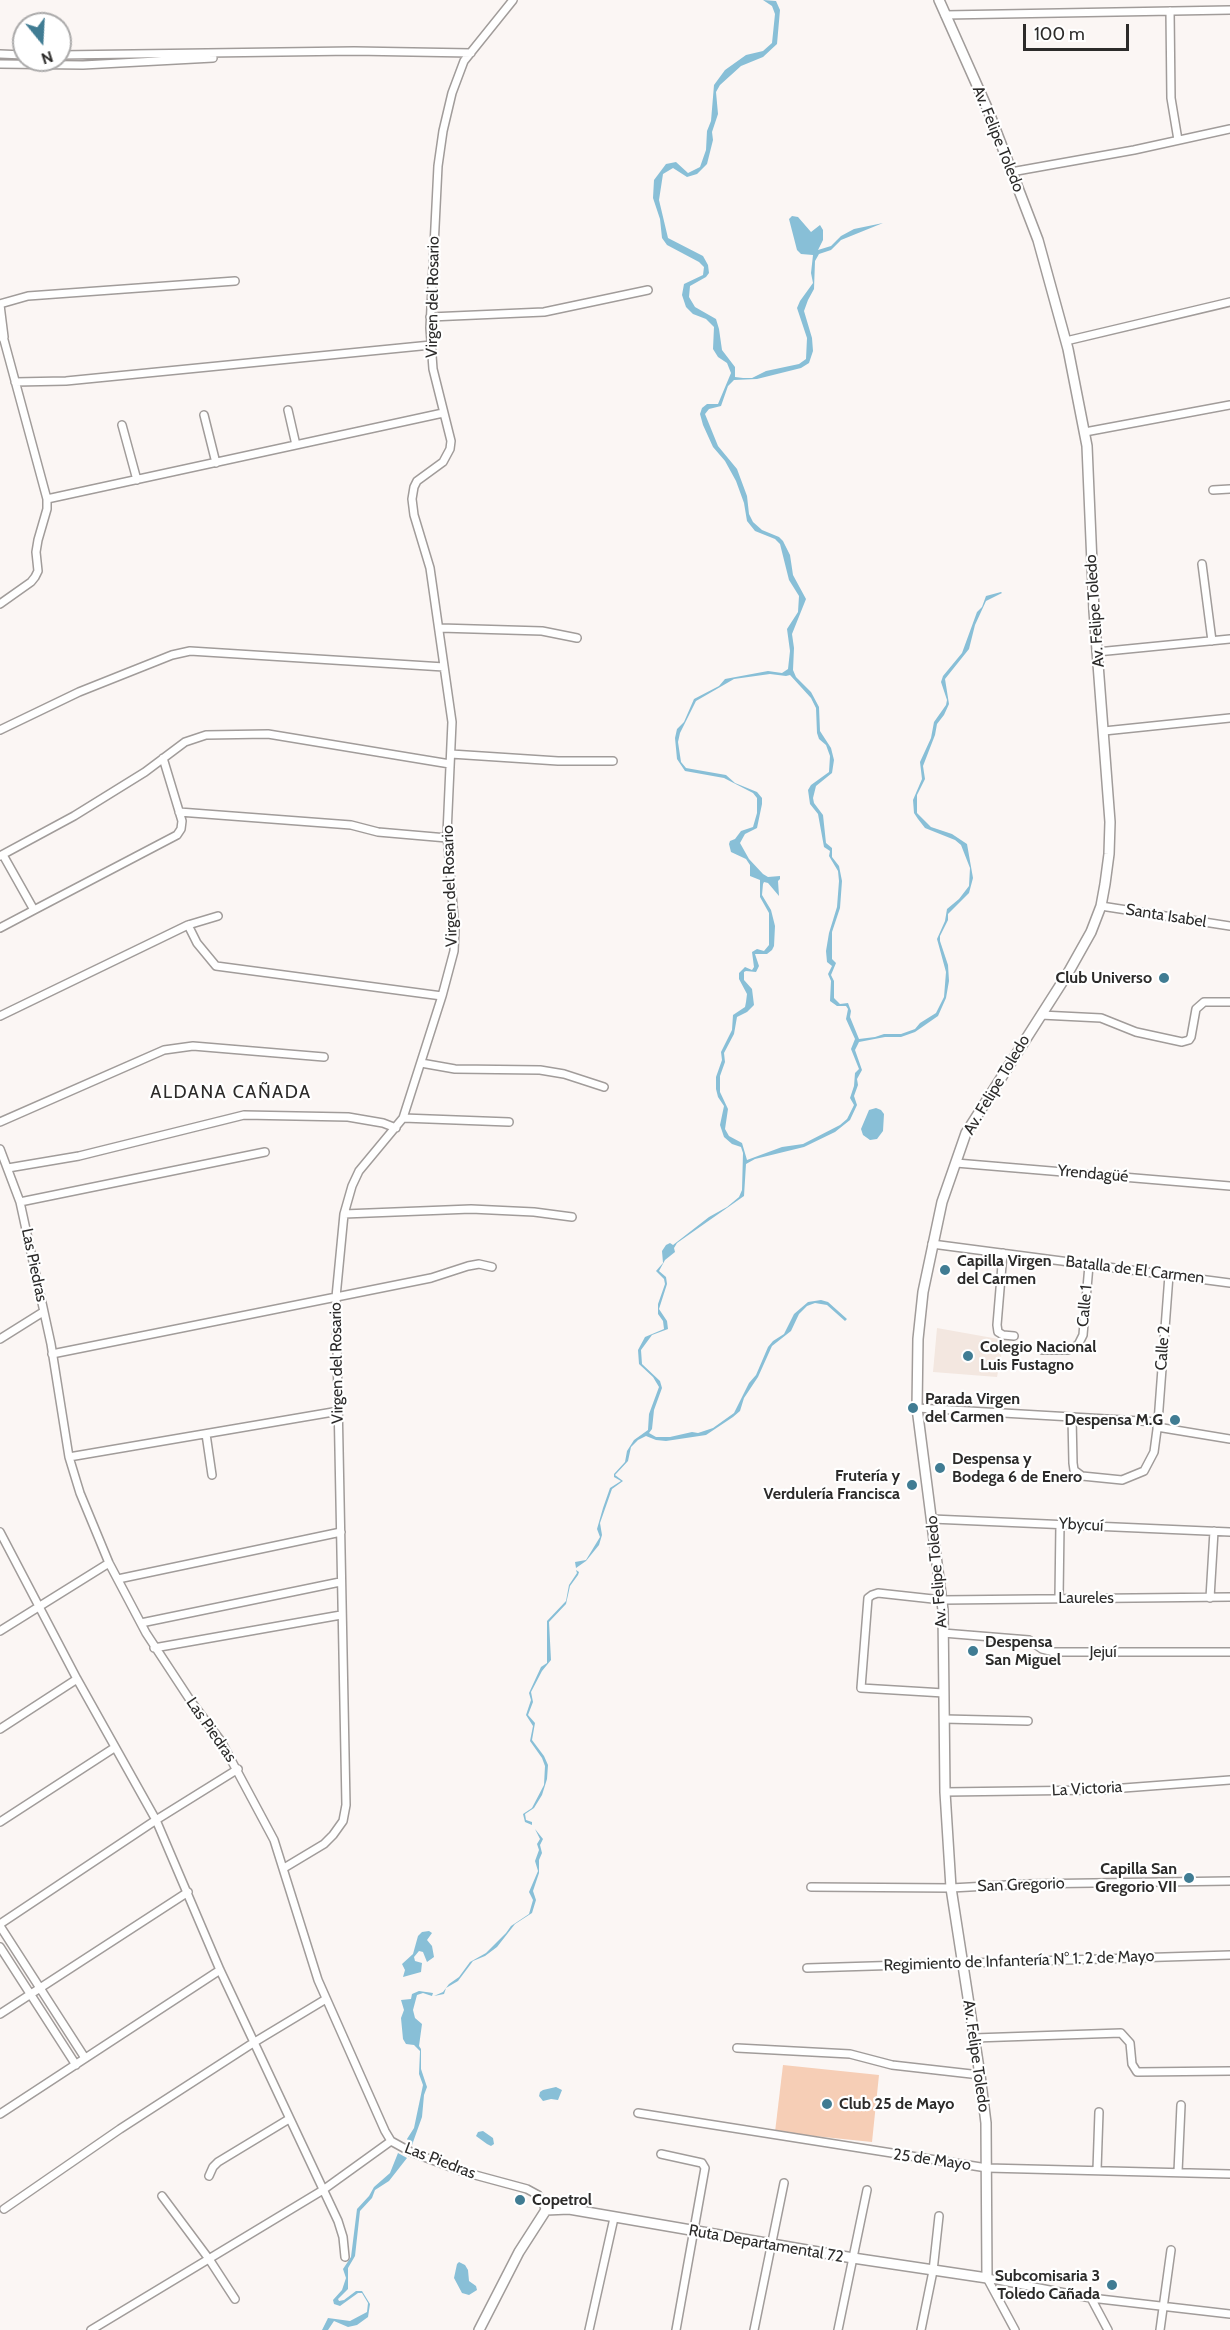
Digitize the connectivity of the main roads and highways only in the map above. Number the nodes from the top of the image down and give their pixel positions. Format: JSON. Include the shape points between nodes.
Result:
{"nodes":[{"id":1,"x":939,"y":0,"type":"edge"},
{"id":2,"x":987,"y":2278,"type":"joint"},
{"id":3,"x":479,"y":2330,"type":"edge"}],
"edges":[{"from":1,"to":2,"type":"main road","name":"Av. Felipe Toledo","via":[[988,110],[1041,249],[1085,432],[1110,822],[1101,906],[1091,932],[966,1133],[932,1244],[918,1339],[917,1408],[942,1600],[951,1888],[986,2123]]},
{"from":2,"to":3,"type":"main road","name":"Ruta Departamental 72","via":[[853,2259],[569,2209],[546,2210],[519,2252]]}]}
